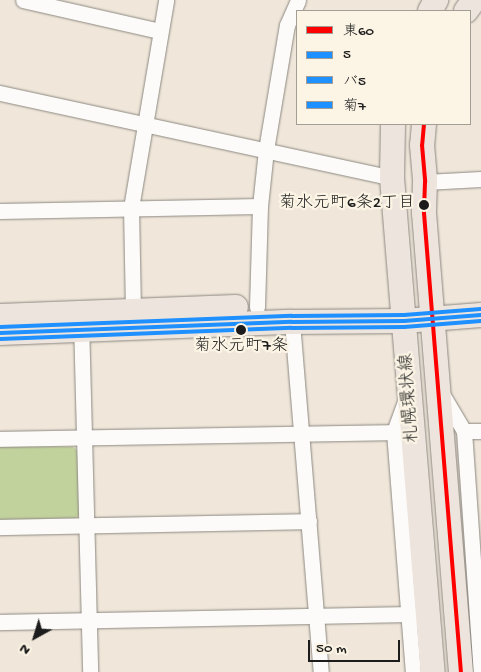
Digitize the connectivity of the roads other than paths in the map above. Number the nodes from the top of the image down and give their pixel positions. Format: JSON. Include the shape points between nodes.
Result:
{"nodes":[{"id":1,"x":23,"y":0,"type":"edge"},
{"id":2,"x":166,"y":0,"type":"edge"},
{"id":3,"x":298,"y":0,"type":"edge"},
{"id":4,"x":160,"y":31,"type":"junction"},
{"id":5,"x":0,"y":93,"type":"edge"},
{"id":6,"x":144,"y":123,"type":"junction"},
{"id":7,"x":393,"y":125,"type":"edge"},
{"id":8,"x":424,"y":125,"type":"edge"},
{"id":9,"x":266,"y":150,"type":"junction"},
{"id":10,"x":392,"y":178,"type":"junction"},
{"id":11,"x":481,"y":179,"type":"edge"},
{"id":12,"x":425,"y":182,"type":"junction"},
{"id":13,"x":260,"y":206,"type":"junction"},
{"id":14,"x":131,"y":208,"type":"junction"},
{"id":15,"x":0,"y":211,"type":"edge"},
{"id":16,"x":481,"y":298,"type":"edge"},
{"id":17,"x":257,"y":307,"type":"junction"},
{"id":18,"x":133,"y":311,"type":"junction"},
{"id":19,"x":432,"y":311,"type":"junction"},
{"id":20,"x":403,"y":312,"type":"junction"},
{"id":21,"x":481,"y":315,"type":"edge"},
{"id":22,"x":0,"y":316,"type":"edge"},
{"id":23,"x":82,"y":321,"type":"junction"},
{"id":24,"x":292,"y":322,"type":"junction"},
{"id":25,"x":0,"y":333,"type":"edge"},
{"id":26,"x":411,"y":385,"type":"junction"},
{"id":27,"x":440,"y":390,"type":"junction"},
{"id":28,"x":464,"y":431,"type":"junction"},
{"id":29,"x":481,"y":431,"type":"edge"},
{"id":30,"x":394,"y":432,"type":"junction"},
{"id":31,"x":302,"y":433,"type":"junction"},
{"id":32,"x":85,"y":438,"type":"junction"},
{"id":33,"x":0,"y":439,"type":"edge"},
{"id":34,"x":309,"y":522,"type":"junction"},
{"id":35,"x":86,"y":526,"type":"junction"},
{"id":36,"x":0,"y":527,"type":"edge"},
{"id":37,"x":475,"y":608,"type":"edge"},
{"id":38,"x":412,"y":614,"type":"junction"},
{"id":39,"x":316,"y":617,"type":"junction"},
{"id":40,"x":89,"y":621,"type":"junction"},
{"id":41,"x":0,"y":622,"type":"edge"},
{"id":42,"x":90,"y":672,"type":"edge"},
{"id":43,"x":321,"y":672,"type":"edge"},
{"id":44,"x":413,"y":672,"type":"edge"},
{"id":45,"x":433,"y":672,"type":"edge"},
{"id":46,"x":461,"y":672,"type":"edge"},
{"id":47,"x":481,"y":672,"type":"edge"}],
"edges":[{"from":1,"to":4,"type":"street"},
{"from":2,"to":4,"type":"street"},
{"from":3,"to":9,"type":"street","via":[[286,25]]},
{"from":4,"to":6,"type":"street"},
{"from":5,"to":6,"type":"street"},
{"from":6,"to":9,"type":"street"},
{"from":6,"to":14,"type":"street"},
{"from":7,"to":10,"type":"main road","name":"札幌環状線"},
{"from":8,"to":12,"type":"main road","name":"札幌環状線"},
{"from":9,"to":10,"type":"street"},
{"from":9,"to":13,"type":"street"},
{"from":10,"to":20,"type":"main road","name":"札幌環状線"},
{"from":11,"to":12,"type":"street"},
{"from":12,"to":19,"type":"main road","name":"札幌環状線","via":[[424,213]]},
{"from":13,"to":14,"type":"street"},
{"from":13,"to":17,"type":"street"},
{"from":14,"to":15,"type":"street"},
{"from":14,"to":18,"type":"street"},
{"from":16,"to":19,"type":"main road"},
{"from":17,"to":18,"type":"main road"},
{"from":17,"to":20,"type":"main road"},
{"from":18,"to":23,"type":"main road"},
{"from":19,"to":20,"type":"main road"},
{"from":19,"to":21,"type":"main road"},
{"from":19,"to":27,"type":"main road","name":"札幌環状線"},
{"from":20,"to":24,"type":"main road"},
{"from":20,"to":26,"type":"main road","name":"札幌環状線"},
{"from":22,"to":23,"type":"main road"},
{"from":23,"to":24,"type":"main road"},
{"from":23,"to":25,"type":"main road"},
{"from":23,"to":32,"type":"street"},
{"from":24,"to":31,"type":"street"},
{"from":26,"to":30,"type":"street"},
{"from":26,"to":45,"type":"main road","name":"札幌環状線"},
{"from":27,"to":28,"type":"street"},
{"from":27,"to":46,"type":"main road","name":"札幌環状線"},
{"from":28,"to":29,"type":"street"},
{"from":28,"to":37,"type":"street"},
{"from":30,"to":31,"type":"street"},
{"from":30,"to":38,"type":"street"},
{"from":31,"to":32,"type":"street"},
{"from":31,"to":34,"type":"street"},
{"from":32,"to":33,"type":"street"},
{"from":32,"to":35,"type":"street"},
{"from":34,"to":35,"type":"street"},
{"from":34,"to":39,"type":"street"},
{"from":35,"to":36,"type":"street"},
{"from":35,"to":40,"type":"street"},
{"from":37,"to":47,"type":"street"},
{"from":38,"to":39,"type":"street"},
{"from":38,"to":44,"type":"street"},
{"from":39,"to":40,"type":"street"},
{"from":39,"to":43,"type":"street"},
{"from":40,"to":41,"type":"street"},
{"from":40,"to":42,"type":"street"}]}
